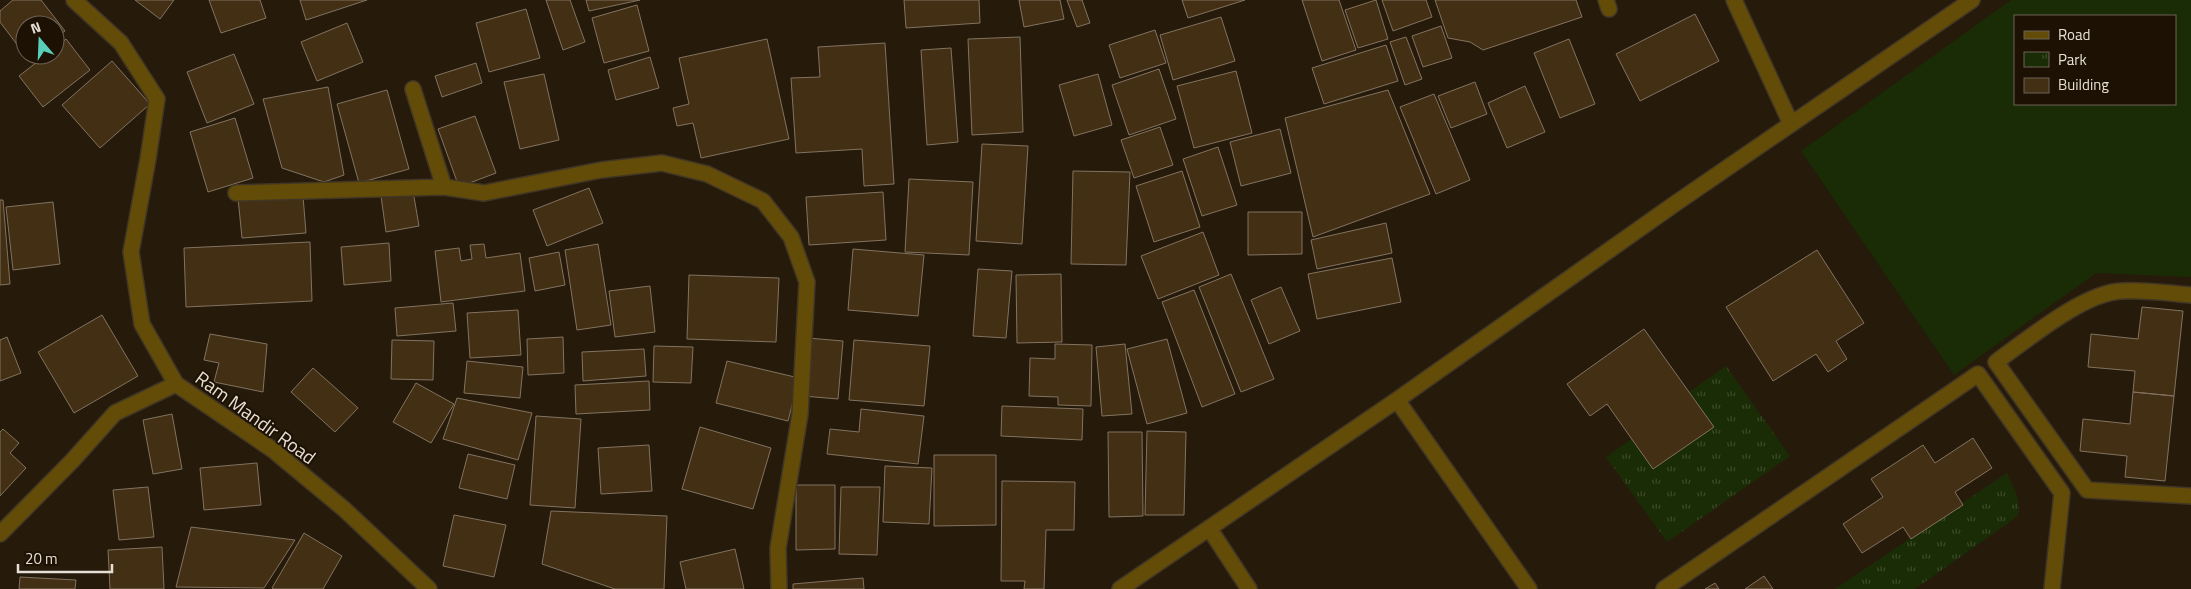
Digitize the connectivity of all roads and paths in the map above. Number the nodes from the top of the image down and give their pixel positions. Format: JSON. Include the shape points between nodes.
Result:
{"nodes":[{"id":1,"x":74,"y":0,"type":"edge"},
{"id":2,"x":1734,"y":0,"type":"edge"},
{"id":3,"x":1972,"y":0,"type":"edge"},
{"id":4,"x":413,"y":89,"type":"dead end"},
{"id":5,"x":1791,"y":124,"type":"junction"},
{"id":6,"x":444,"y":186,"type":"junction"},
{"id":7,"x":236,"y":193,"type":"dead end"},
{"id":8,"x":2191,"y":295,"type":"edge"},
{"id":9,"x":176,"y":384,"type":"junction"},
{"id":10,"x":1397,"y":400,"type":"junction"},
{"id":11,"x":2191,"y":496,"type":"edge"},
{"id":12,"x":1209,"y":528,"type":"junction"},
{"id":13,"x":0,"y":534,"type":"edge"},
{"id":14,"x":428,"y":589,"type":"edge"},
{"id":15,"x":779,"y":589,"type":"edge"},
{"id":16,"x":1120,"y":589,"type":"edge"},
{"id":17,"x":1249,"y":589,"type":"edge"},
{"id":18,"x":1529,"y":589,"type":"edge"},
{"id":19,"x":1664,"y":589,"type":"edge"},
{"id":20,"x":2052,"y":589,"type":"edge"}],
"edges":[{"from":1,"to":9,"type":"street","name":"Ram Mandir Road","via":[[121,43],[157,99],[130,252],[142,324]]},
{"from":2,"to":5,"type":"street"},
{"from":3,"to":5,"type":"street"},
{"from":4,"to":6,"type":"street"},
{"from":5,"to":10,"type":"street"},
{"from":6,"to":7,"type":"street"},
{"from":6,"to":15,"type":"street","via":[[484,193],[601,170],[662,163],[707,174],[763,201],[791,237],[807,282],[800,414],[778,548]]},
{"from":8,"to":11,"type":"street","via":[[2120,290],[2099,295],[1996,362],[2087,490]]},
{"from":9,"to":13,"type":"street","via":[[115,413]]},
{"from":9,"to":14,"type":"street","name":"Ram Mandir Road","via":[[273,450],[344,508]]},
{"from":10,"to":12,"type":"street"},
{"from":10,"to":18,"type":"street"},
{"from":12,"to":16,"type":"street"},
{"from":12,"to":17,"type":"street"},
{"from":19,"to":20,"type":"street","via":[[1978,374],[2062,494]]}]}
